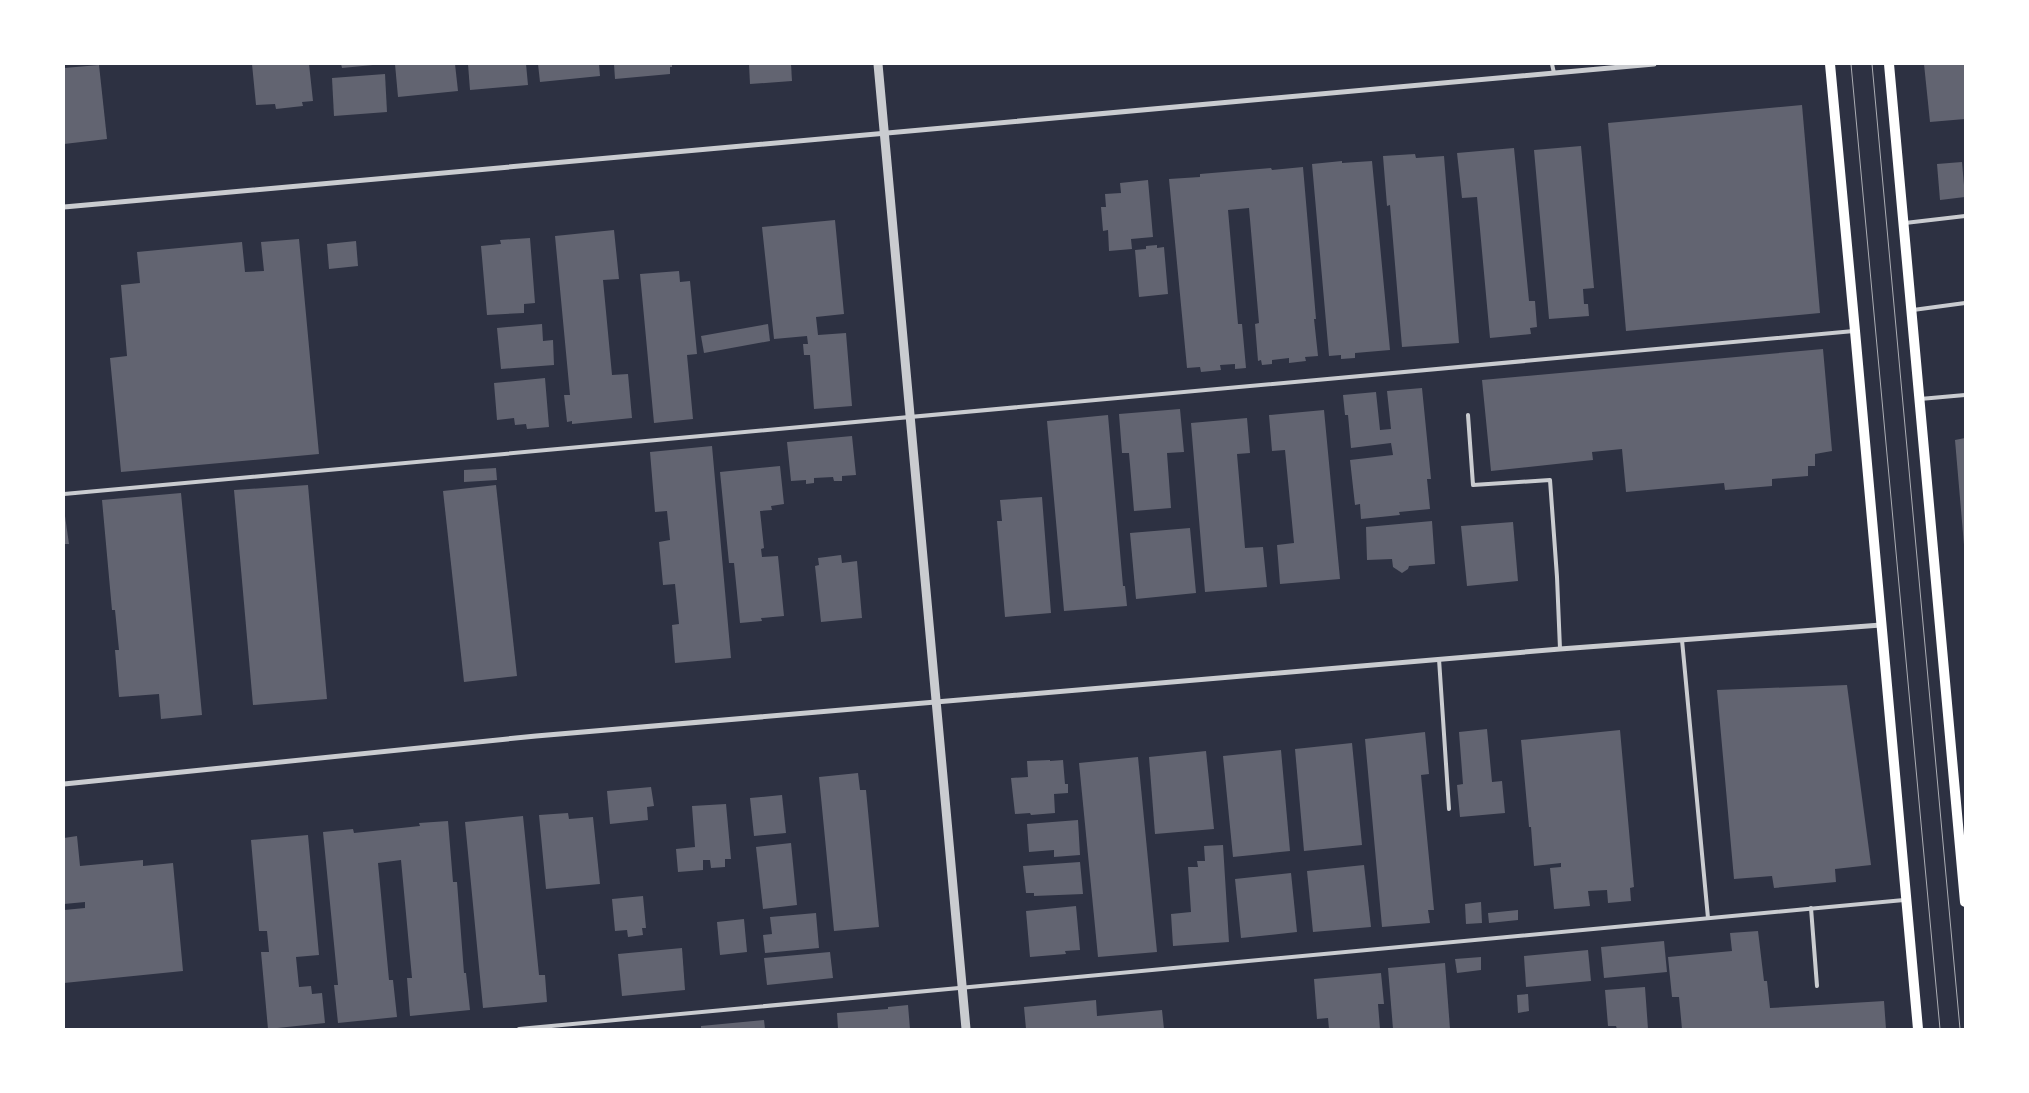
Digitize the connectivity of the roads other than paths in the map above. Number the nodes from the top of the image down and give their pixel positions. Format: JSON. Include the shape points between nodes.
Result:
{"nodes":[{"id":1,"x":878,"y":64,"type":"edge"},
{"id":2,"x":1552,"y":64,"type":"edge"},
{"id":3,"x":1654,"y":64,"type":"edge"},
{"id":4,"x":1830,"y":64,"type":"edge"},
{"id":5,"x":1889,"y":64,"type":"edge"},
{"id":6,"x":1624,"y":65,"type":"edge"},
{"id":7,"x":1554,"y":73,"type":"junction"},
{"id":8,"x":884,"y":133,"type":"junction"},
{"id":9,"x":64,"y":207,"type":"edge"},
{"id":10,"x":1965,"y":216,"type":"edge"},
{"id":11,"x":1903,"y":224,"type":"junction"},
{"id":12,"x":1965,"y":303,"type":"edge"},
{"id":13,"x":1911,"y":310,"type":"junction"},
{"id":14,"x":1856,"y":331,"type":"junction"},
{"id":15,"x":1965,"y":395,"type":"edge"},
{"id":16,"x":1919,"y":399,"type":"junction"},
{"id":17,"x":1468,"y":415,"type":"dead end"},
{"id":18,"x":911,"y":417,"type":"junction"},
{"id":19,"x":64,"y":494,"type":"edge"},
{"id":20,"x":1881,"y":625,"type":"junction"},
{"id":21,"x":1682,"y":640,"type":"junction"},
{"id":22,"x":1560,"y":649,"type":"junction"},
{"id":23,"x":1439,"y":659,"type":"junction"},
{"id":24,"x":937,"y":702,"type":"junction"},
{"id":25,"x":64,"y":784,"type":"edge"},
{"id":26,"x":1449,"y":809,"type":"dead end"},
{"id":27,"x":1907,"y":900,"type":"junction"},
{"id":28,"x":1965,"y":902,"type":"edge"},
{"id":29,"x":1811,"y":908,"type":"junction"},
{"id":30,"x":1708,"y":918,"type":"junction"},
{"id":31,"x":1817,"y":986,"type":"dead end"},
{"id":32,"x":963,"y":989,"type":"junction"},
{"id":33,"x":519,"y":1029,"type":"edge"},
{"id":34,"x":966,"y":1029,"type":"edge"},
{"id":35,"x":1918,"y":1029,"type":"edge"}],
"edges":[{"from":1,"to":8,"type":"street"},
{"from":2,"to":7,"type":"lane"},
{"from":3,"to":6,"type":"street"},
{"from":4,"to":14,"type":"main road"},
{"from":5,"to":11,"type":"main road"},
{"from":6,"to":7,"type":"street"},
{"from":7,"to":8,"type":"street"},
{"from":8,"to":9,"type":"street"},
{"from":8,"to":18,"type":"street"},
{"from":10,"to":11,"type":"lane"},
{"from":11,"to":13,"type":"main road"},
{"from":12,"to":13,"type":"lane"},
{"from":13,"to":16,"type":"main road"},
{"from":14,"to":18,"type":"lane"},
{"from":14,"to":20,"type":"main road"},
{"from":15,"to":16,"type":"lane"},
{"from":16,"to":28,"type":"main road"},
{"from":17,"to":22,"type":"lane","via":[[1473,485],[1550,480]]},
{"from":18,"to":19,"type":"lane"},
{"from":18,"to":24,"type":"street"},
{"from":20,"to":21,"type":"street"},
{"from":20,"to":27,"type":"main road"},
{"from":21,"to":22,"type":"street"},
{"from":21,"to":30,"type":"lane"},
{"from":22,"to":23,"type":"street"},
{"from":23,"to":24,"type":"street"},
{"from":23,"to":26,"type":"lane"},
{"from":24,"to":25,"type":"street","via":[[536,736]]},
{"from":24,"to":32,"type":"street"},
{"from":27,"to":29,"type":"lane"},
{"from":27,"to":35,"type":"main road"},
{"from":29,"to":30,"type":"lane"},
{"from":29,"to":31,"type":"lane"},
{"from":30,"to":32,"type":"lane"},
{"from":32,"to":33,"type":"lane"},
{"from":32,"to":34,"type":"street"}]}
